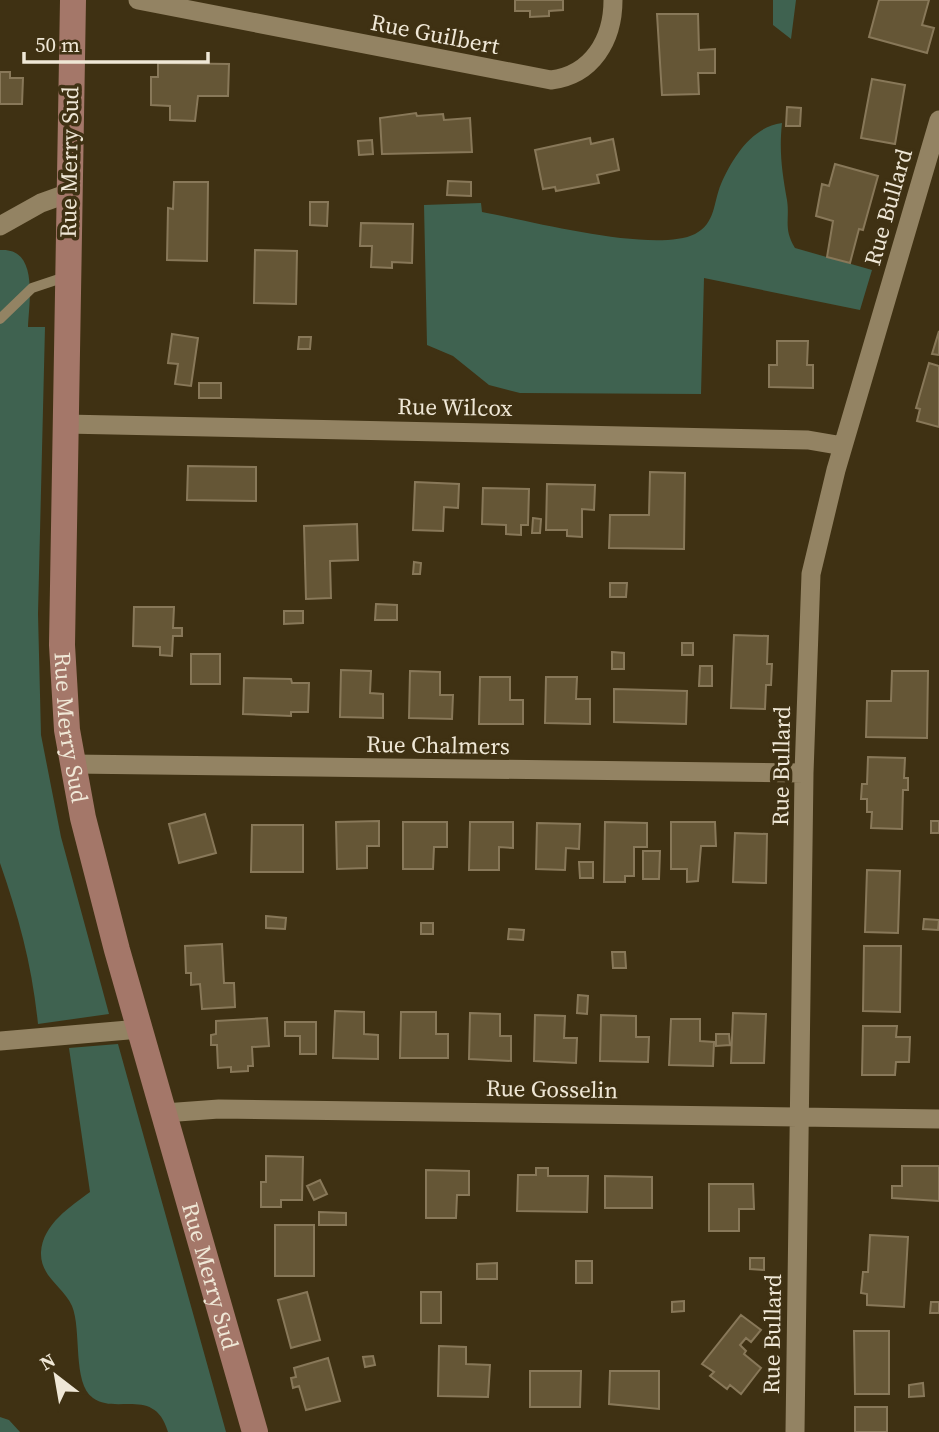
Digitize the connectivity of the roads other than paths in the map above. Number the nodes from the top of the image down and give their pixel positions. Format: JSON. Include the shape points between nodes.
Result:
{"nodes":[{"id":1,"x":73,"y":0,"type":"edge"},
{"id":2,"x":138,"y":0,"type":"edge"},
{"id":3,"x":613,"y":0,"type":"edge"},
{"id":4,"x":939,"y":120,"type":"edge"},
{"id":5,"x":69,"y":193,"type":"junction"},
{"id":6,"x":0,"y":226,"type":"edge"},
{"id":7,"x":67,"y":277,"type":"junction"},
{"id":8,"x":0,"y":319,"type":"edge"},
{"id":9,"x":65,"y":424,"type":"junction"},
{"id":10,"x":844,"y":446,"type":"junction"},
{"id":11,"x":72,"y":764,"type":"junction"},
{"id":12,"x":804,"y":774,"type":"junction"},
{"id":13,"x":140,"y":1029,"type":"junction"},
{"id":14,"x":0,"y":1041,"type":"edge"},
{"id":15,"x":164,"y":1113,"type":"junction"},
{"id":16,"x":800,"y":1116,"type":"junction"},
{"id":17,"x":939,"y":1119,"type":"edge"},
{"id":18,"x":254,"y":1432,"type":"edge"},
{"id":19,"x":795,"y":1432,"type":"edge"}],
"edges":[{"from":1,"to":5,"type":"main road","name":"Rue Merry Sud"},
{"from":2,"to":3,"type":"street","name":"Rue Guilbert","via":[[530,79],[562,79],[594,60],[608,33]]},
{"from":4,"to":10,"type":"street","name":"Rue Bullard"},
{"from":5,"to":6,"type":"street"},
{"from":5,"to":7,"type":"main road","name":"Rue Merry Sud"},
{"from":7,"to":8,"type":"lane","via":[[32,288]]},
{"from":7,"to":9,"type":"main road","name":"Rue Merry Sud"},
{"from":9,"to":10,"type":"street","name":"Rue Wilcox","via":[[808,440]]},
{"from":9,"to":11,"type":"main road","name":"Rue Merry Sud","via":[[62,645]]},
{"from":10,"to":12,"type":"street","name":"Rue Bullard","via":[[811,574]]},
{"from":11,"to":12,"type":"street","name":"Rue Chalmers"},
{"from":11,"to":13,"type":"main road","name":"Rue Merry Sud","via":[[97,877]]},
{"from":12,"to":16,"type":"street","name":"Rue Bullard"},
{"from":13,"to":14,"type":"street"},
{"from":13,"to":15,"type":"main road","name":"Rue Merry Sud"},
{"from":15,"to":16,"type":"street","name":"Rue Gosselin","via":[[219,1109]]},
{"from":15,"to":18,"type":"main road","name":"Rue Merry Sud"},
{"from":16,"to":17,"type":"street","name":"Rue Gosselin"},
{"from":16,"to":19,"type":"street","name":"Rue Bullard"}]}
